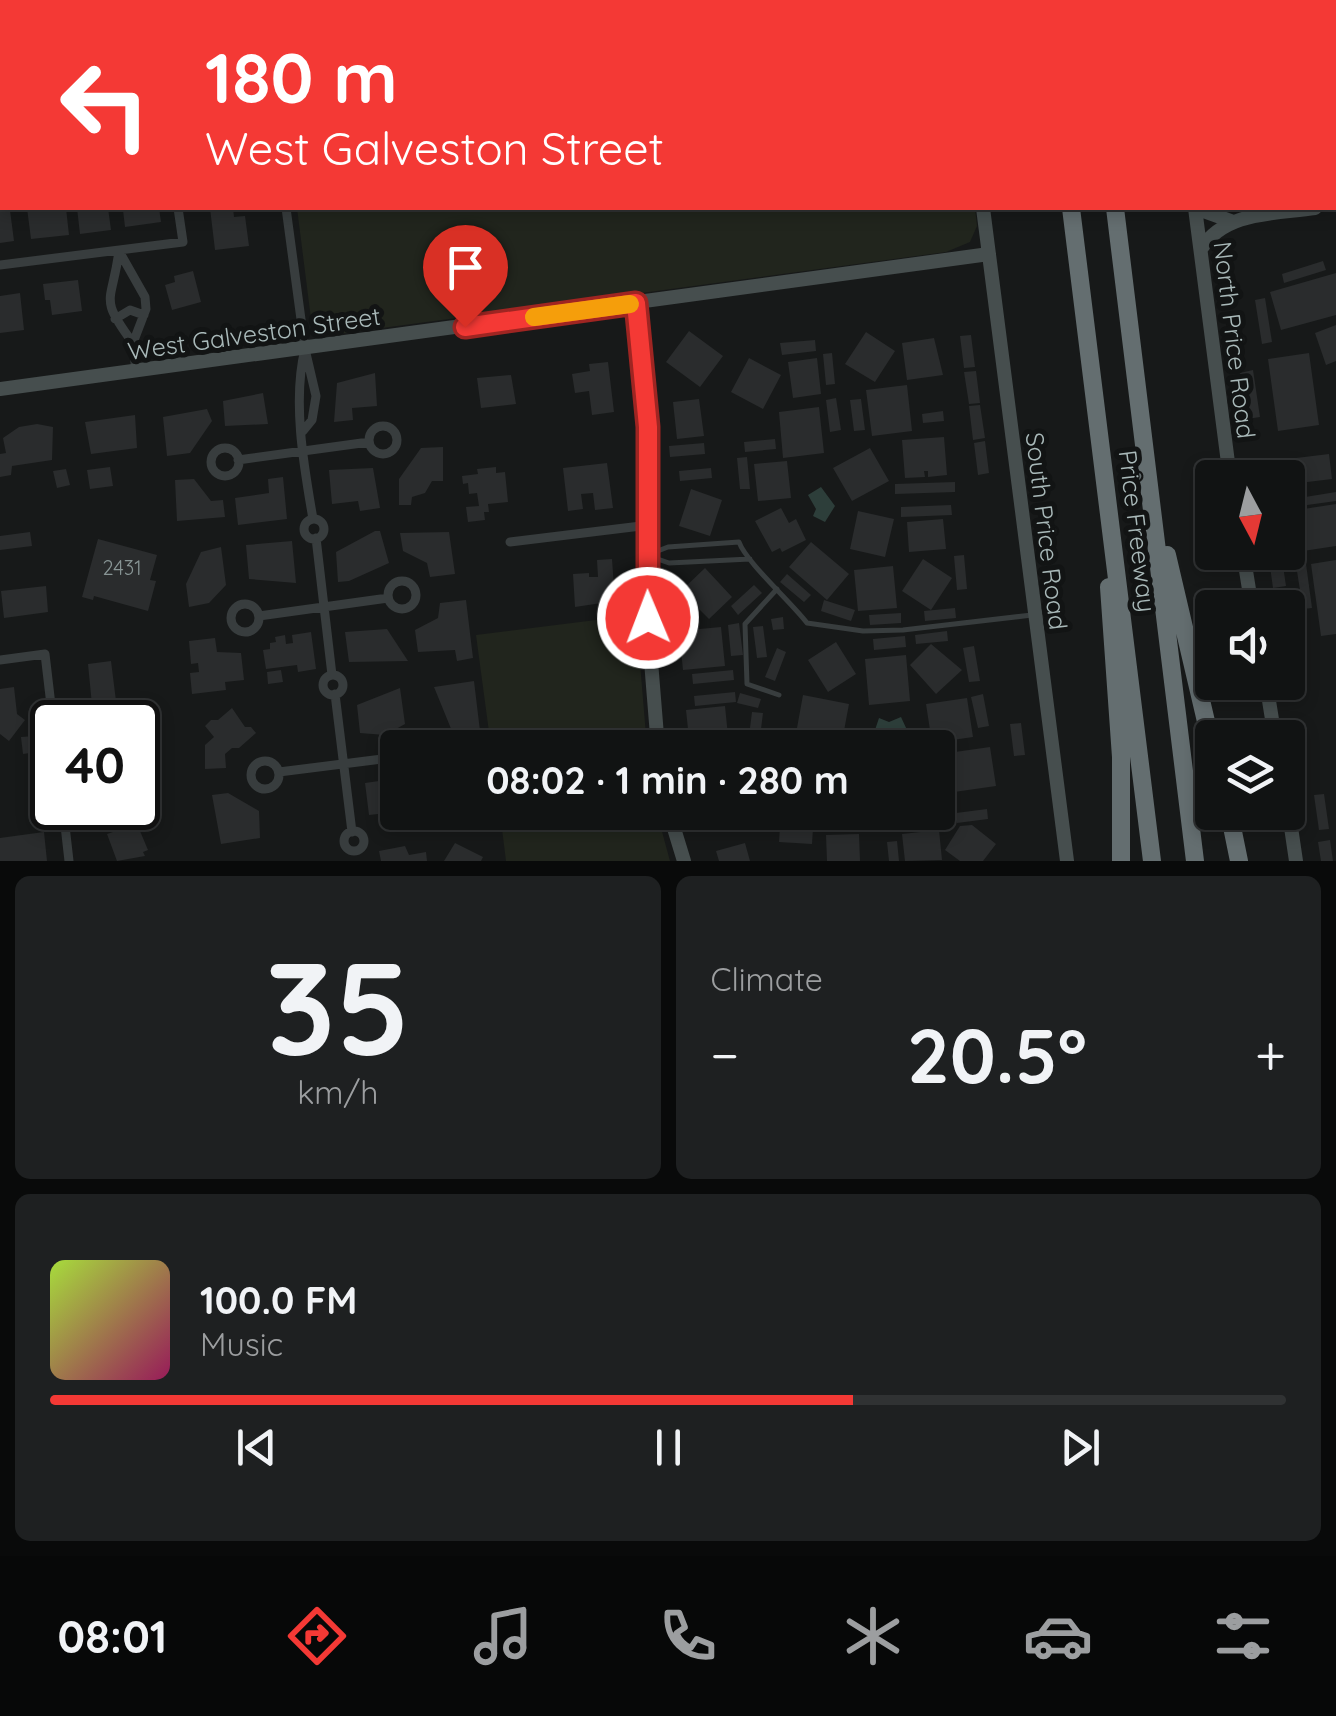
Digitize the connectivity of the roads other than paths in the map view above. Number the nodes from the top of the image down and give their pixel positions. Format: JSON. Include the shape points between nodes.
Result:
{"nodes":[{"id":1,"x":178,"y":210,"type":"edge"},
{"id":2,"x":286,"y":210,"type":"edge"},
{"id":3,"x":983,"y":210,"type":"edge"},
{"id":4,"x":1071,"y":210,"type":"edge"},
{"id":5,"x":1115,"y":210,"type":"edge"},
{"id":6,"x":1195,"y":210,"type":"edge"},
{"id":7,"x":1201,"y":210,"type":"edge"},
{"id":8,"x":1302,"y":210,"type":"edge"},
{"id":9,"x":1231,"y":221,"type":"junction"},
{"id":10,"x":1201,"y":249,"type":"junction"},
{"id":11,"x":119,"y":251,"type":"junction"},
{"id":12,"x":989,"y":254,"type":"junction"},
{"id":13,"x":0,"y":266,"type":"edge"},
{"id":14,"x":636,"y":303,"type":"junction"},
{"id":15,"x":144,"y":315,"type":"junction"},
{"id":16,"x":115,"y":318,"type":"junction"},
{"id":17,"x":133,"y":343,"type":"junction"},
{"id":18,"x":305,"y":349,"type":"junction"},
{"id":19,"x":136,"y":372,"type":"junction"},
{"id":20,"x":0,"y":390,"type":"edge"},
{"id":21,"x":300,"y":396,"type":"junction"},
{"id":22,"x":316,"y":396,"type":"junction"},
{"id":23,"x":303,"y":431,"type":"junction"},
{"id":24,"x":369,"y":442,"type":"dead end"},
{"id":25,"x":1101,"y":442,"type":"junction"},
{"id":26,"x":304,"y":450,"type":"junction"},
{"id":27,"x":238,"y":460,"type":"dead end"},
{"id":28,"x":1228,"y":460,"type":"edge"},
{"id":29,"x":1146,"y":462,"type":"junction"},
{"id":30,"x":649,"y":525,"type":"junction"},
{"id":31,"x":510,"y":542,"type":"dead end"},
{"id":32,"x":647,"y":554,"type":"junction"},
{"id":33,"x":750,"y":560,"type":"junction"},
{"id":34,"x":778,"y":588,"type":"junction"},
{"id":35,"x":388,"y":598,"type":"dead end"},
{"id":36,"x":324,"y":607,"type":"junction"},
{"id":37,"x":1036,"y":615,"type":"junction"},
{"id":38,"x":259,"y":616,"type":"dead end"},
{"id":39,"x":0,"y":660,"type":"edge"},
{"id":40,"x":779,"y":695,"type":"dead end"},
{"id":41,"x":50,"y":700,"type":"edge"},
{"id":42,"x":1205,"y":720,"type":"edge"},
{"id":43,"x":657,"y":730,"type":"edge"},
{"id":44,"x":380,"y":759,"type":"edge"},
{"id":45,"x":344,"y":764,"type":"junction"},
{"id":46,"x":279,"y":772,"type":"dead end"},
{"id":47,"x":65,"y":830,"type":"edge"},
{"id":48,"x":675,"y":830,"type":"edge"},
{"id":49,"x":1233,"y":830,"type":"edge"},
{"id":50,"x":1291,"y":830,"type":"edge"},
{"id":51,"x":357,"y":856,"type":"edge"},
{"id":52,"x":69,"y":861,"type":"edge"},
{"id":53,"x":684,"y":861,"type":"edge"},
{"id":54,"x":1067,"y":861,"type":"edge"},
{"id":55,"x":1121,"y":861,"type":"edge"},
{"id":56,"x":1152,"y":861,"type":"edge"},
{"id":57,"x":1195,"y":861,"type":"edge"},
{"id":58,"x":1239,"y":861,"type":"edge"},
{"id":59,"x":1296,"y":861,"type":"edge"}],
"edges":[{"from":1,"to":11,"type":"street","via":[[182,242]]},
{"from":2,"to":18,"type":"street"},
{"from":3,"to":12,"type":"street","name":"South Price Road"},
{"from":4,"to":25,"type":"highway","name":"Price Freeway"},
{"from":5,"to":29,"type":"highway","name":"Price Freeway"},
{"from":6,"to":10,"type":"street","name":"North Price Road"},
{"from":7,"to":9,"type":"street"},
{"from":8,"to":9,"type":"street"},
{"from":9,"to":10,"type":"street"},
{"from":10,"to":28,"type":"street","name":"North Price Road"},
{"from":11,"to":13,"type":"street"},
{"from":11,"to":15,"type":"street","via":[[145,297]]},
{"from":11,"to":16,"type":"street","via":[[109,301]]},
{"from":12,"to":14,"type":"street","name":"West Galveston Street"},
{"from":12,"to":37,"type":"street","name":"South Price Road"},
{"from":14,"to":18,"type":"street","name":"West Galveston Street"},
{"from":14,"to":30,"type":"street"},
{"from":15,"to":16,"type":"street","via":[[130,310]]},
{"from":15,"to":17,"type":"street"},
{"from":16,"to":17,"type":"street"},
{"from":17,"to":19,"type":"street"},
{"from":18,"to":19,"type":"street","name":"West Galveston Street"},
{"from":18,"to":21,"type":"street"},
{"from":18,"to":22,"type":"street"},
{"from":19,"to":20,"type":"street","name":"West Galveston Street"},
{"from":21,"to":22,"type":"street"},
{"from":21,"to":23,"type":"street"},
{"from":22,"to":23,"type":"street"},
{"from":23,"to":26,"type":"street"},
{"from":24,"to":26,"type":"street"},
{"from":25,"to":55,"type":"highway"},
{"from":25,"to":56,"type":"highway","name":"Price Freeway"},
{"from":26,"to":27,"type":"street"},
{"from":26,"to":36,"type":"street","via":[[312,519],[323,526],[316,538]]},
{"from":29,"to":42,"type":"highway"},
{"from":29,"to":57,"type":"highway","name":"Price Freeway"},
{"from":30,"to":31,"type":"street"},
{"from":30,"to":32,"type":"street"},
{"from":32,"to":33,"type":"lane","via":[[668,563]]},
{"from":32,"to":33,"type":"lane","via":[[740,542]]},
{"from":32,"to":43,"type":"street"},
{"from":33,"to":34,"type":"lane"},
{"from":34,"to":37,"type":"lane","via":[[807,623],[863,630]]},
{"from":34,"to":40,"type":"lane","via":[[745,624],[746,684]]},
{"from":35,"to":36,"type":"street"},
{"from":36,"to":38,"type":"street"},
{"from":36,"to":45,"type":"street","via":[[332,675],[324,686],[335,694]]},
{"from":37,"to":54,"type":"street","name":"South Price Road"},
{"from":39,"to":41,"type":"street","via":[[45,654]]},
{"from":44,"to":45,"type":"street"},
{"from":45,"to":46,"type":"street"},
{"from":45,"to":51,"type":"street","via":[[352,832],[363,838]]},
{"from":47,"to":52,"type":"street"},
{"from":48,"to":53,"type":"street"},
{"from":49,"to":58,"type":"highway"},
{"from":50,"to":59,"type":"street"}]}
